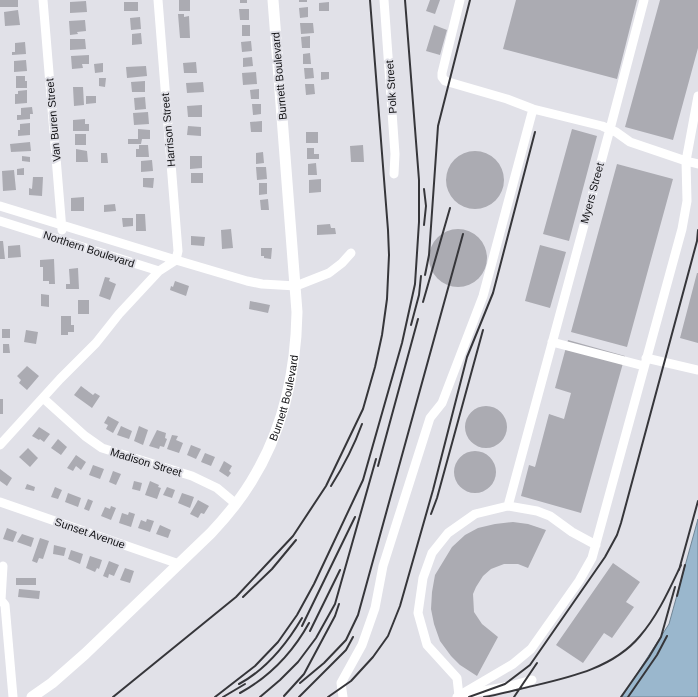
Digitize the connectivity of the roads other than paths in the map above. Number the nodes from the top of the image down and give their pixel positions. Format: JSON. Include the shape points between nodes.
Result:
{"nodes":[{"id":1,"x":43,"y":0,"type":"edge"},
{"id":2,"x":158,"y":0,"type":"edge"},
{"id":3,"x":273,"y":0,"type":"edge"},
{"id":4,"x":384,"y":0,"type":"edge"},
{"id":5,"x":460,"y":0,"type":"edge"},
{"id":6,"x":644,"y":0,"type":"edge"},
{"id":7,"x":698,"y":96,"type":"edge"},
{"id":8,"x":533,"y":109,"type":"junction"},
{"id":9,"x":610,"y":129,"type":"junction"},
{"id":10,"x":686,"y":161,"type":"junction"},
{"id":11,"x":698,"y":164,"type":"edge"},
{"id":12,"x":394,"y":174,"type":"dead end"},
{"id":13,"x":0,"y":206,"type":"edge"},
{"id":14,"x":0,"y":221,"type":"edge"},
{"id":15,"x":62,"y":225,"type":"junction"},
{"id":16,"x":60,"y":239,"type":"junction"},
{"id":17,"x":351,"y":253,"type":"dead end"},
{"id":18,"x":176,"y":260,"type":"junction"},
{"id":19,"x":159,"y":271,"type":"junction"},
{"id":20,"x":296,"y":286,"type":"junction"},
{"id":21,"x":552,"y":342,"type":"junction"},
{"id":22,"x":645,"y":362,"type":"junction"},
{"id":23,"x":698,"y":370,"type":"edge"},
{"id":24,"x":42,"y":398,"type":"junction"},
{"id":25,"x":0,"y":445,"type":"edge"},
{"id":26,"x":0,"y":502,"type":"edge"},
{"id":27,"x":236,"y":504,"type":"junction"},
{"id":28,"x":508,"y":506,"type":"junction"},
{"id":29,"x":596,"y":545,"type":"junction"},
{"id":30,"x":179,"y":564,"type":"junction"},
{"id":31,"x":3,"y":566,"type":"dead end"},
{"id":32,"x":1,"y":599,"type":"edge"},
{"id":33,"x":4,"y":644,"type":"edge"},
{"id":34,"x":532,"y":680,"type":"dead end"},
{"id":35,"x":458,"y":696,"type":"edge"},
{"id":36,"x":13,"y":697,"type":"edge"},
{"id":37,"x":32,"y":697,"type":"edge"},
{"id":38,"x":343,"y":697,"type":"edge"}],
"edges":[{"from":1,"to":15,"type":"street","name":"Van Buren Street"},
{"from":2,"to":18,"type":"street","name":"Harrison Street","via":[[178,251]]},
{"from":3,"to":20,"type":"main road","name":"Burnett Boulevard"},
{"from":4,"to":12,"type":"street","name":"Polk Street","via":[[395,154]]},
{"from":5,"to":8,"type":"street","via":[[446,53],[443,79]]},
{"from":6,"to":9,"type":"street","name":"Myers Street"},
{"from":7,"to":10,"type":"street"},
{"from":8,"to":9,"type":"street"},
{"from":8,"to":38,"type":"street","via":[[483,296],[442,403],[430,418],[383,566],[375,608],[362,645],[341,682]]},
{"from":9,"to":10,"type":"street","via":[[630,142]]},
{"from":9,"to":21,"type":"street","name":"Myers Street"},
{"from":10,"to":11,"type":"street"},
{"from":10,"to":22,"type":"street","via":[[686,210]]},
{"from":13,"to":15,"type":"street","name":"Northern Boulevard"},
{"from":14,"to":16,"type":"street","name":"Northern Boulevard"},
{"from":15,"to":16,"type":"street","name":"Van Buren Street"},
{"from":15,"to":18,"type":"street","name":"Northern Boulevard"},
{"from":16,"to":19,"type":"street","name":"Northern Boulevard"},
{"from":17,"to":20,"type":"street","via":[[329,273]]},
{"from":18,"to":19,"type":"street"},
{"from":18,"to":20,"type":"street","name":"Northern Boulevard","via":[[247,281]]},
{"from":19,"to":24,"type":"street","via":[[96,343]]},
{"from":20,"to":27,"type":"main road","name":"Burnett Boulevard","via":[[296,347],[283,409],[272,441],[252,481]]},
{"from":21,"to":22,"type":"street"},
{"from":21,"to":28,"type":"street","name":"Myers Street"},
{"from":22,"to":23,"type":"street"},
{"from":22,"to":29,"type":"street"},
{"from":24,"to":25,"type":"street"},
{"from":24,"to":27,"type":"street","name":"Madison Street","via":[[102,448],[192,476],[217,488]]},
{"from":26,"to":30,"type":"street","name":"Sunset Avenue"},
{"from":27,"to":30,"type":"main road","name":"Burnett Boulevard"},
{"from":28,"to":29,"type":"street","via":[[550,516]]},
{"from":28,"to":35,"type":"street","via":[[475,514],[448,533],[432,553],[423,578],[418,613],[427,645],[457,678]]},
{"from":29,"to":35,"type":"street","via":[[579,581],[531,648],[513,664]]},
{"from":30,"to":37,"type":"main road","name":"Burnett Boulevard","via":[[85,654]]},
{"from":31,"to":32,"type":"street"},
{"from":32,"to":33,"type":"street","via":[[5,606]]},
{"from":33,"to":36,"type":"street"},
{"from":34,"to":35,"type":"street"}]}
